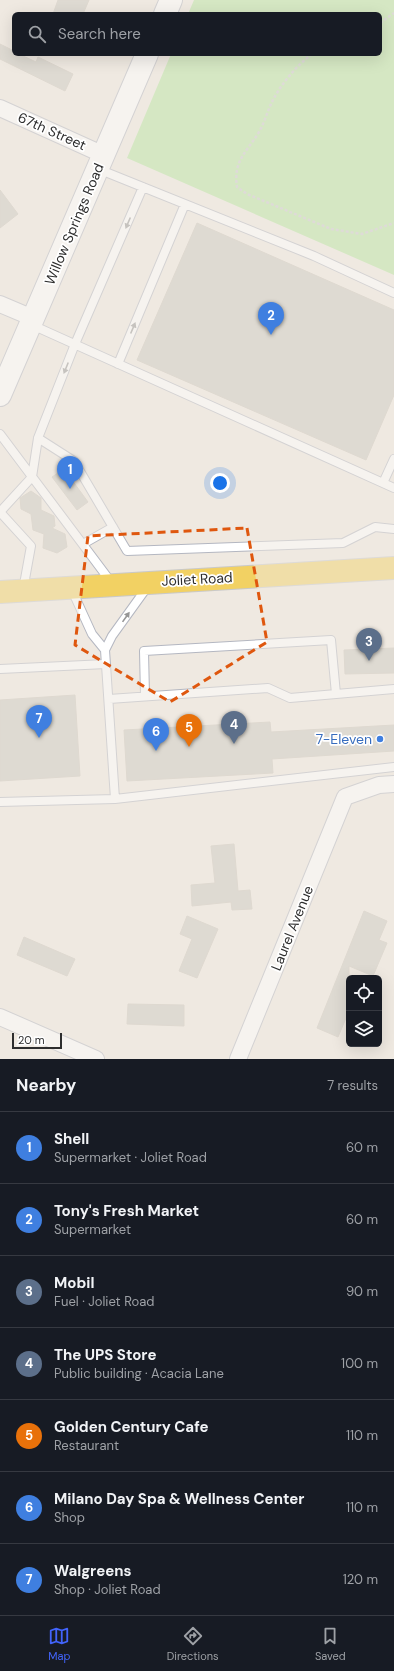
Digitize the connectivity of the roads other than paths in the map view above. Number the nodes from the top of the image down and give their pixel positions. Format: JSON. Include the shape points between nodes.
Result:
{"nodes":[{"id":1,"x":171,"y":0,"type":"edge"},
{"id":2,"x":166,"y":12,"type":"edge"},
{"id":3,"x":146,"y":56,"type":"edge"},
{"id":4,"x":0,"y":108,"type":"edge"},
{"id":5,"x":101,"y":162,"type":"junction"},
{"id":6,"x":143,"y":187,"type":"junction"},
{"id":7,"x":185,"y":204,"type":"junction"},
{"id":8,"x":394,"y":293,"type":"edge"},
{"id":9,"x":0,"y":304,"type":"edge"},
{"id":10,"x":32,"y":321,"type":"junction"},
{"id":11,"x":75,"y":344,"type":"junction"},
{"id":12,"x":118,"y":364,"type":"junction"},
{"id":13,"x":0,"y":395,"type":"edge"},
{"id":14,"x":0,"y":434,"type":"edge"},
{"id":15,"x":38,"y":438,"type":"junction"},
{"id":16,"x":394,"y":459,"type":"edge"},
{"id":17,"x":32,"y":477,"type":"junction"},
{"id":18,"x":383,"y":483,"type":"junction"},
{"id":19,"x":394,"y":488,"type":"edge"},
{"id":20,"x":0,"y":512,"type":"edge"},
{"id":21,"x":113,"y":527,"type":"junction"},
{"id":22,"x":394,"y":529,"type":"edge"},
{"id":23,"x":83,"y":544,"type":"junction"},
{"id":24,"x":394,"y":568,"type":"edge"},
{"id":25,"x":150,"y":582,"type":"junction"},
{"id":26,"x":113,"y":585,"type":"junction"},
{"id":27,"x":71,"y":588,"type":"junction"},
{"id":28,"x":23,"y":591,"type":"junction"},
{"id":29,"x":0,"y":592,"type":"edge"},
{"id":30,"x":105,"y":650,"type":"junction"},
{"id":31,"x":106,"y":664,"type":"junction"},
{"id":32,"x":0,"y":669,"type":"edge"},
{"id":33,"x":394,"y":689,"type":"edge"},
{"id":34,"x":336,"y":694,"type":"junction"},
{"id":35,"x":145,"y":696,"type":"junction"},
{"id":36,"x":108,"y":699,"type":"junction"},
{"id":37,"x":394,"y":767,"type":"edge"},
{"id":38,"x":394,"y":784,"type":"edge"},
{"id":39,"x":115,"y":799,"type":"junction"},
{"id":40,"x":0,"y":802,"type":"edge"},
{"id":41,"x":0,"y":1017,"type":"edge"},
{"id":42,"x":96,"y":1059,"type":"edge"},
{"id":43,"x":238,"y":1059,"type":"edge"}],
"edges":[{"from":1,"to":2,"type":"main road"},
{"from":3,"to":5,"type":"main road","name":"Willow Springs Road"},
{"from":4,"to":5,"type":"street","name":"67th Street"},
{"from":5,"to":6,"type":"lane"},
{"from":5,"to":10,"type":"main road","name":"Willow Springs Road"},
{"from":6,"to":7,"type":"lane"},
{"from":6,"to":11,"type":"lane","one_way":true},
{"from":7,"to":8,"type":"lane","via":[[314,256]]},
{"from":12,"to":7,"type":"lane","one_way":true},
{"from":9,"to":10,"type":"street"},
{"from":10,"to":11,"type":"lane"},
{"from":10,"to":13,"type":"main road","name":"Willow Springs Road"},
{"from":11,"to":12,"type":"lane"},
{"from":11,"to":15,"type":"lane","one_way":true},
{"from":12,"to":18,"type":"lane"},
{"from":14,"to":17,"type":"lane"},
{"from":15,"to":17,"type":"lane"},
{"from":15,"to":21,"type":"lane","via":[[74,461]]},
{"from":16,"to":18,"type":"lane"},
{"from":17,"to":20,"type":"lane"},
{"from":17,"to":23,"type":"lane"},
{"from":18,"to":19,"type":"lane"},
{"from":20,"to":28,"type":"lane","via":[[31,546]]},
{"from":21,"to":22,"type":"lane","via":[[127,551],[343,543],[374,527]]},
{"from":21,"to":23,"type":"lane"},
{"from":23,"to":26,"type":"lane"},
{"from":24,"to":25,"type":"main road","name":"Joliet Road"},
{"from":25,"to":26,"type":"main road","name":"Joliet Road"},
{"from":30,"to":25,"type":"lane","one_way":true},
{"from":26,"to":27,"type":"main road","name":"Joliet Road"},
{"from":27,"to":28,"type":"main road","name":"Joliet Road"},
{"from":27,"to":30,"type":"lane","via":[[92,634]]},
{"from":28,"to":29,"type":"main road","name":"Joliet Road"},
{"from":30,"to":31,"type":"lane"},
{"from":31,"to":32,"type":"lane"},
{"from":31,"to":36,"type":"lane"},
{"from":33,"to":34,"type":"lane"},
{"from":34,"to":35,"type":"lane","via":[[290,698],[268,688]]},
{"from":34,"to":35,"type":"lane","via":[[331,640],[144,651]]},
{"from":35,"to":36,"type":"lane"},
{"from":36,"to":39,"type":"lane"},
{"from":37,"to":39,"type":"lane"},
{"from":38,"to":43,"type":"street","name":"Laurel Avenue","via":[[379,785],[345,798]]},
{"from":39,"to":40,"type":"lane"},
{"from":41,"to":42,"type":"street"}]}
